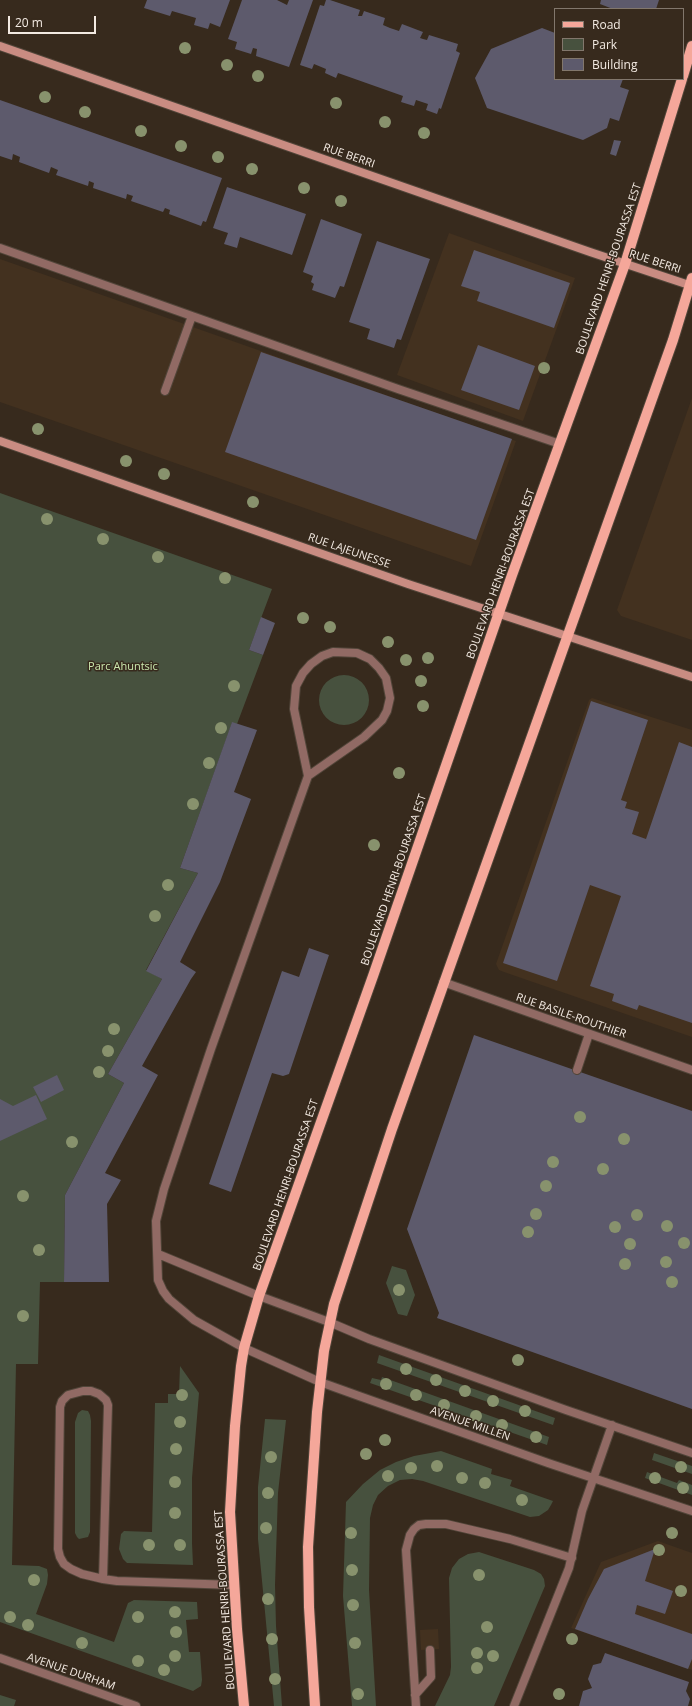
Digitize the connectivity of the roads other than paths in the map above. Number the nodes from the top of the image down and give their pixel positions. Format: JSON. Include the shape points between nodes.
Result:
{"nodes":[{"id":1,"x":0,"y":46,"type":"edge"},
{"id":2,"x":692,"y":46,"type":"edge"},
{"id":3,"x":684,"y":73,"type":"edge"},
{"id":4,"x":682,"y":80,"type":"edge"},
{"id":5,"x":0,"y":248,"type":"edge"},
{"id":6,"x":625,"y":264,"type":"junction"},
{"id":7,"x":691,"y":283,"type":"edge"},
{"id":8,"x":192,"y":316,"type":"junction"},
{"id":9,"x":164,"y":391,"type":"dead end"},
{"id":10,"x":0,"y":441,"type":"edge"},
{"id":11,"x":560,"y":444,"type":"junction"},
{"id":12,"x":499,"y":614,"type":"junction"},
{"id":13,"x":567,"y":636,"type":"junction"},
{"id":14,"x":692,"y":677,"type":"edge"},
{"id":15,"x":308,"y":776,"type":"junction"},
{"id":16,"x":443,"y":982,"type":"junction"},
{"id":17,"x":589,"y":1034,"type":"junction"},
{"id":18,"x":577,"y":1070,"type":"dead end"},
{"id":19,"x":692,"y":1070,"type":"edge"},
{"id":20,"x":158,"y":1254,"type":"junction"},
{"id":21,"x":259,"y":1296,"type":"junction"},
{"id":22,"x":329,"y":1322,"type":"junction"},
{"id":23,"x":244,"y":1348,"type":"junction"},
{"id":24,"x":320,"y":1382,"type":"junction"},
{"id":25,"x":612,"y":1425,"type":"junction"},
{"id":26,"x":692,"y":1453,"type":"edge"},
{"id":27,"x":593,"y":1478,"type":"junction"},
{"id":28,"x":692,"y":1512,"type":"edge"},
{"id":29,"x":572,"y":1558,"type":"junction"},
{"id":30,"x":104,"y":1579,"type":"junction"},
{"id":31,"x":234,"y":1585,"type":"junction"},
{"id":32,"x":430,"y":1650,"type":"dead end"},
{"id":33,"x":0,"y":1658,"type":"edge"},
{"id":34,"x":415,"y":1695,"type":"junction"},
{"id":35,"x":136,"y":1706,"type":"edge"},
{"id":36,"x":244,"y":1706,"type":"edge"},
{"id":37,"x":315,"y":1706,"type":"edge"},
{"id":38,"x":416,"y":1706,"type":"edge"},
{"id":39,"x":514,"y":1706,"type":"edge"}],
"edges":[{"from":1,"to":6,"type":"main road","name":"RUE BERRI"},
{"from":2,"to":3,"type":"main road"},
{"from":4,"to":6,"type":"main road","name":"BOULEVARD HENRI-BOURASSA EST"},
{"from":5,"to":8,"type":"street"},
{"from":6,"to":7,"type":"main road","name":"RUE BERRI"},
{"from":6,"to":11,"type":"main road","name":"BOULEVARD HENRI-BOURASSA EST"},
{"from":7,"to":13,"type":"main road"},
{"from":8,"to":9,"type":"street"},
{"from":8,"to":11,"type":"street"},
{"from":10,"to":12,"type":"main road","name":"RUE LAJEUNESSE"},
{"from":11,"to":12,"type":"main road","name":"BOULEVARD HENRI-BOURASSA EST"},
{"from":12,"to":13,"type":"main road","name":"RUE LAJEUNESSE"},
{"from":12,"to":21,"type":"main road","name":"BOULEVARD HENRI-BOURASSA EST"},
{"from":13,"to":14,"type":"main road","name":"RUE LAJEUNESSE"},
{"from":13,"to":16,"type":"main road"},
{"from":15,"to":15,"type":"street","via":[[364,737],[382,720],[387,711],[390,698],[386,678],[370,659],[345,651],[322,656],[303,673],[296,686],[294,709]]},
{"from":15,"to":20,"type":"street","name":"AVENUE MILLEN","via":[[164,1189],[156,1221]]},
{"from":16,"to":17,"type":"street","name":"RUE BASILE-ROUTHIER"},
{"from":16,"to":22,"type":"main road"},
{"from":17,"to":18,"type":"street"},
{"from":17,"to":19,"type":"street","name":"RUE BASILE-ROUTHIER"},
{"from":20,"to":21,"type":"street"},
{"from":20,"to":23,"type":"street","name":"AVENUE MILLEN","via":[[158,1280],[169,1298],[194,1320]]},
{"from":21,"to":22,"type":"street"},
{"from":21,"to":23,"type":"main road","name":"BOULEVARD HENRI-BOURASSA EST"},
{"from":22,"to":24,"type":"main road"},
{"from":22,"to":25,"type":"street"},
{"from":23,"to":24,"type":"street","name":"AVENUE MILLEN"},
{"from":23,"to":31,"type":"main road","name":"BOULEVARD HENRI-BOURASSA EST","via":[[235,1418],[231,1481],[230,1527]]},
{"from":24,"to":27,"type":"street","name":"AVENUE MILLEN"},
{"from":24,"to":37,"type":"main road","via":[[308,1547]]},
{"from":25,"to":26,"type":"street"},
{"from":25,"to":27,"type":"street"},
{"from":27,"to":28,"type":"street","name":"AVENUE MILLEN"},
{"from":27,"to":29,"type":"street","via":[[582,1511]]},
{"from":29,"to":34,"type":"street","via":[[504,1537],[446,1524],[419,1525],[408,1538],[406,1550]]},
{"from":29,"to":39,"type":"street"},
{"from":30,"to":30,"type":"street","via":[[108,1405],[99,1394],[83,1391],[68,1396],[60,1407],[58,1549],[64,1564],[71,1569]]},
{"from":30,"to":31,"type":"street"},
{"from":31,"to":36,"type":"main road","name":"BOULEVARD HENRI-BOURASSA EST"},
{"from":32,"to":34,"type":"street","via":[[431,1677]]},
{"from":33,"to":35,"type":"street","name":"AVENUE DURHAM"},
{"from":34,"to":38,"type":"street"}]}
